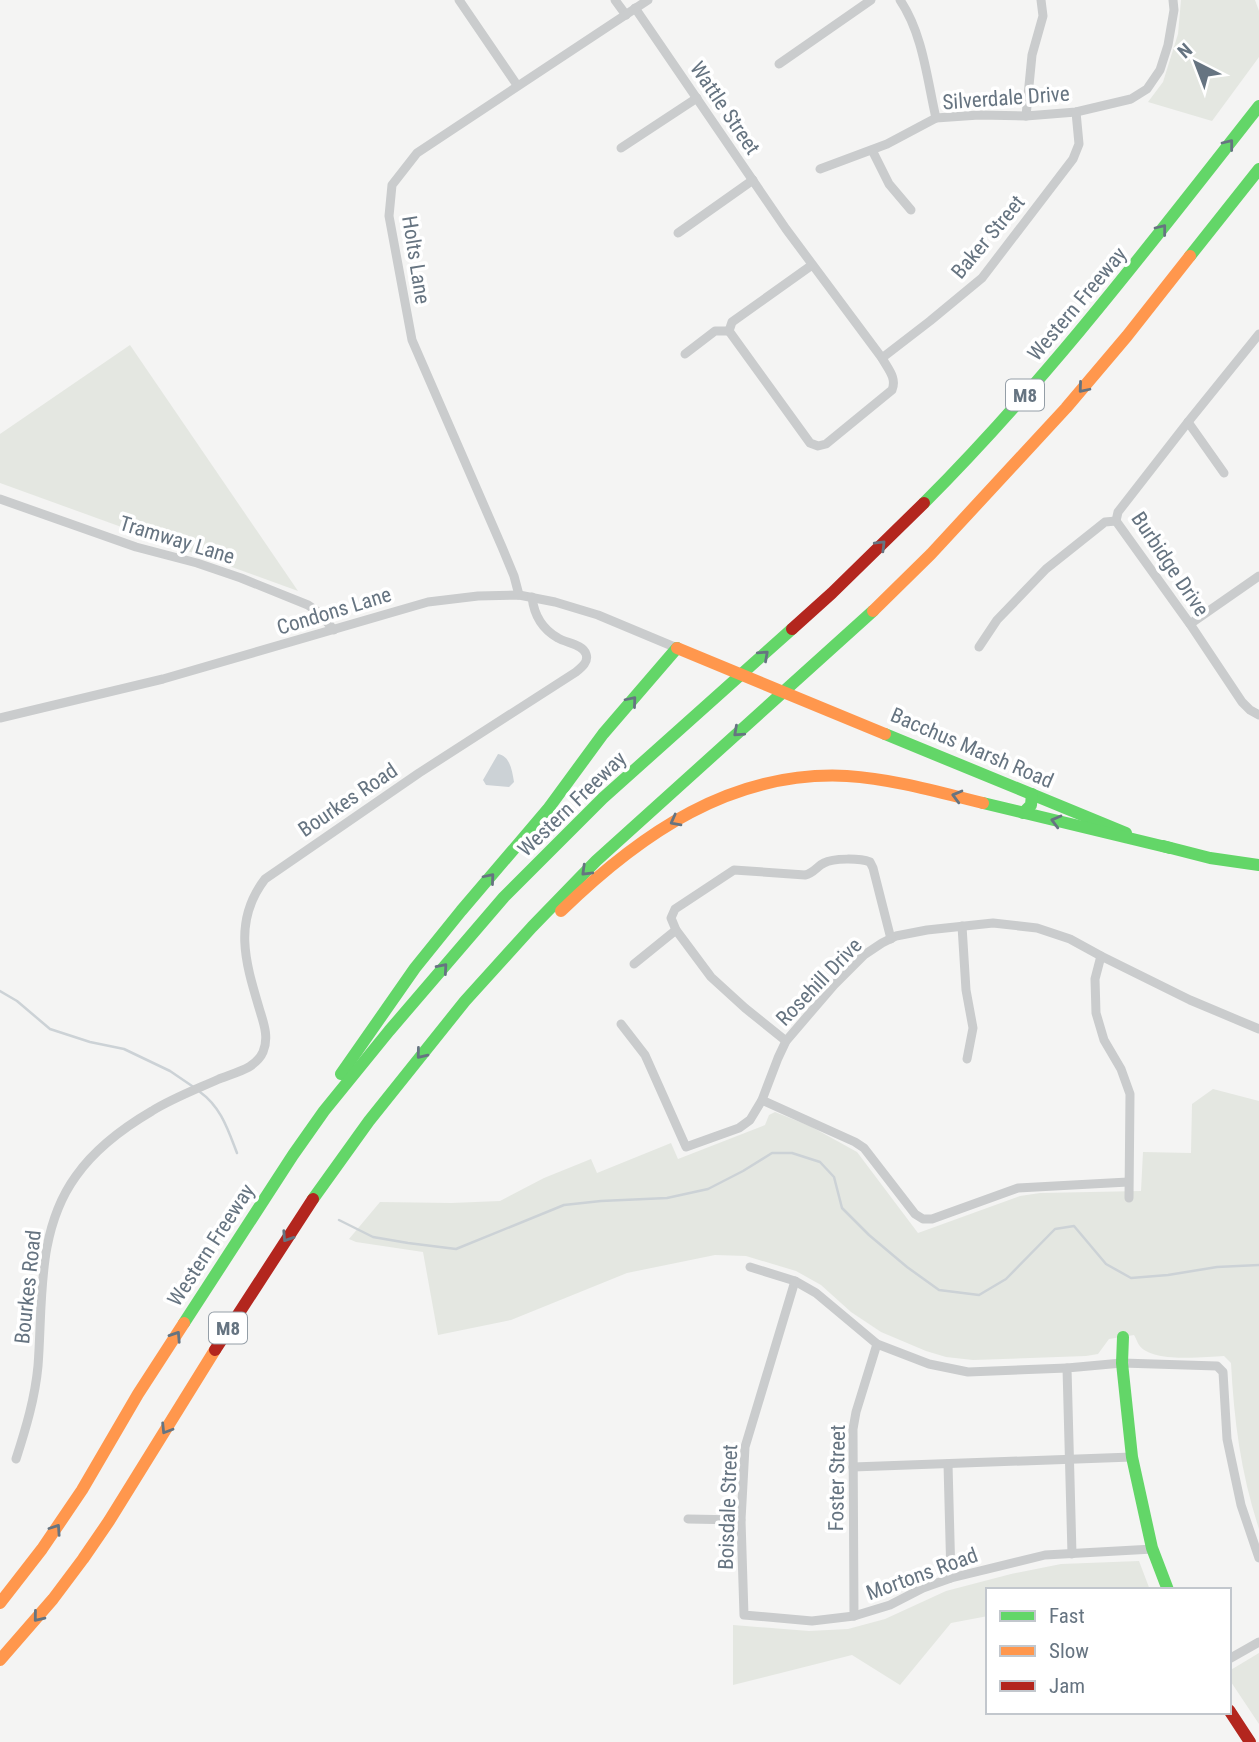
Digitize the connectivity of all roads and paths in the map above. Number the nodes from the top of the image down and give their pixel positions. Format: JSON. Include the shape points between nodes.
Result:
{"nodes":[{"id":1,"x":459,"y":0,"type":"edge"},
{"id":2,"x":615,"y":0,"type":"edge"},
{"id":3,"x":648,"y":0,"type":"edge"},
{"id":4,"x":872,"y":0,"type":"edge"},
{"id":5,"x":900,"y":0,"type":"edge"},
{"id":6,"x":1041,"y":0,"type":"edge"},
{"id":7,"x":1173,"y":0,"type":"edge"},
{"id":8,"x":635,"y":8,"type":"junction"},
{"id":9,"x":626,"y":15,"type":"junction"},
{"id":10,"x":779,"y":64,"type":"dead end"},
{"id":11,"x":517,"y":85,"type":"junction"},
{"id":12,"x":697,"y":98,"type":"junction"},
{"id":13,"x":1259,"y":106,"type":"edge"},
{"id":14,"x":1076,"y":112,"type":"junction"},
{"id":15,"x":1026,"y":116,"type":"junction"},
{"id":16,"x":936,"y":118,"type":"junction"},
{"id":17,"x":621,"y":148,"type":"dead end"},
{"id":18,"x":872,"y":150,"type":"junction"},
{"id":19,"x":820,"y":169,"type":"dead end"},
{"id":20,"x":1259,"y":169,"type":"edge"},
{"id":21,"x":753,"y":180,"type":"junction"},
{"id":22,"x":911,"y":210,"type":"dead end"},
{"id":23,"x":678,"y":233,"type":"dead end"},
{"id":24,"x":812,"y":265,"type":"junction"},
{"id":25,"x":729,"y":331,"type":"junction"},
{"id":26,"x":1259,"y":334,"type":"edge"},
{"id":27,"x":685,"y":354,"type":"dead end"},
{"id":28,"x":882,"y":358,"type":"junction"},
{"id":29,"x":1188,"y":422,"type":"junction"},
{"id":30,"x":1224,"y":473,"type":"dead end"},
{"id":31,"x":0,"y":499,"type":"edge"},
{"id":32,"x":1115,"y":521,"type":"junction"},
{"id":33,"x":1259,"y":576,"type":"edge"},
{"id":34,"x":519,"y":595,"type":"junction"},
{"id":35,"x":532,"y":597,"type":"junction"},
{"id":36,"x":1190,"y":624,"type":"junction"},
{"id":37,"x":334,"y":630,"type":"junction"},
{"id":38,"x":979,"y":647,"type":"dead end"},
{"id":39,"x":677,"y":648,"type":"junction"},
{"id":40,"x":1259,"y":715,"type":"edge"},
{"id":41,"x":0,"y":718,"type":"edge"},
{"id":42,"x":1032,"y":794,"type":"junction"},
{"id":43,"x":1023,"y":813,"type":"junction"},
{"id":44,"x":1170,"y":848,"type":"junction"},
{"id":45,"x":1259,"y":865,"type":"edge"},
{"id":46,"x":962,"y":926,"type":"junction"},
{"id":47,"x":676,"y":930,"type":"junction"},
{"id":48,"x":891,"y":939,"type":"junction"},
{"id":49,"x":1101,"y":956,"type":"junction"},
{"id":50,"x":634,"y":964,"type":"dead end"},
{"id":51,"x":465,"y":1001,"type":"junction"},
{"id":52,"x":621,"y":1024,"type":"dead end"},
{"id":53,"x":1259,"y":1029,"type":"edge"},
{"id":54,"x":786,"y":1041,"type":"junction"},
{"id":55,"x":967,"y":1059,"type":"dead end"},
{"id":56,"x":762,"y":1100,"type":"junction"},
{"id":57,"x":293,"y":1155,"type":"junction"},
{"id":58,"x":1128,"y":1182,"type":"junction"},
{"id":59,"x":1129,"y":1198,"type":"dead end"},
{"id":60,"x":750,"y":1268,"type":"dead end"},
{"id":61,"x":795,"y":1281,"type":"junction"},
{"id":62,"x":1123,"y":1337,"type":"dead end"},
{"id":63,"x":877,"y":1344,"type":"junction"},
{"id":64,"x":1122,"y":1363,"type":"junction"},
{"id":65,"x":1067,"y":1368,"type":"junction"},
{"id":66,"x":1132,"y":1457,"type":"junction"},
{"id":67,"x":16,"y":1459,"type":"dead end"},
{"id":68,"x":1069,"y":1459,"type":"junction"},
{"id":69,"x":948,"y":1464,"type":"junction"},
{"id":70,"x":853,"y":1467,"type":"junction"},
{"id":71,"x":688,"y":1519,"type":"dead end"},
{"id":72,"x":741,"y":1520,"type":"junction"},
{"id":73,"x":1153,"y":1549,"type":"junction"},
{"id":74,"x":1072,"y":1554,"type":"junction"},
{"id":75,"x":1259,"y":1558,"type":"edge"},
{"id":76,"x":951,"y":1578,"type":"junction"},
{"id":77,"x":1167,"y":1588,"type":"edge"},
{"id":78,"x":0,"y":1603,"type":"edge"},
{"id":79,"x":744,"y":1615,"type":"joint"},
{"id":80,"x":854,"y":1616,"type":"junction"},
{"id":81,"x":1259,"y":1642,"type":"edge"},
{"id":82,"x":1231,"y":1658,"type":"edge"},
{"id":83,"x":0,"y":1660,"type":"edge"},
{"id":84,"x":1231,"y":1713,"type":"edge"},
{"id":85,"x":1250,"y":1742,"type":"edge"}],
"edges":[{"from":1,"to":11,"type":"street"},
{"from":2,"to":9,"type":"street"},
{"from":3,"to":8,"type":"street","name":"Holts Lane"},
{"from":4,"to":10,"type":"street"},
{"from":5,"to":16,"type":"street","via":[[918,40]]},
{"from":6,"to":15,"type":"street","via":[[1043,16],[1032,55]]},
{"from":7,"to":14,"type":"street","name":"Silverdale Drive","via":[[1168,45],[1160,70],[1147,89],[1131,99]]},
{"from":8,"to":9,"type":"street","name":"Holts Lane"},
{"from":8,"to":12,"type":"street","name":"Wattle Street"},
{"from":9,"to":11,"type":"street","name":"Holts Lane"},
{"from":11,"to":34,"type":"street","name":"Holts Lane","via":[[417,153],[392,185],[389,216],[411,340]]},
{"from":12,"to":17,"type":"street"},
{"from":12,"to":21,"type":"street","name":"Wattle Street"},
{"from":57,"to":13,"type":"main road","name":"Western Freeway","number":"M8","one_way":true,"via":[[388,1031],[504,897],[603,798],[832,593],[1038,381]]},
{"from":14,"to":15,"type":"street","name":"Silverdale Drive"},
{"from":14,"to":28,"type":"street","name":"Baker Street","via":[[1079,144],[1073,159],[982,278]]},
{"from":15,"to":16,"type":"street","name":"Silverdale Drive"},
{"from":16,"to":18,"type":"street","name":"Silverdale Drive"},
{"from":18,"to":19,"type":"street","name":"Silverdale Drive"},
{"from":18,"to":22,"type":"street","via":[[889,184]]},
{"from":20,"to":51,"type":"main road","number":"M8","one_way":true,"via":[[1127,336],[996,486],[862,621],[604,853]]},
{"from":21,"to":23,"type":"street"},
{"from":21,"to":24,"type":"street","name":"Wattle Street"},
{"from":24,"to":25,"type":"street","via":[[732,322]]},
{"from":24,"to":28,"type":"street","name":"Wattle Street"},
{"from":25,"to":27,"type":"street","via":[[715,331]]},
{"from":25,"to":28,"type":"street","name":"Wattle Street","via":[[810,443],[818,446],[892,390],[893,376]]},
{"from":26,"to":29,"type":"street","name":"Burbidge Drive"},
{"from":29,"to":30,"type":"street"},
{"from":29,"to":32,"type":"street","name":"Burbidge Drive"},
{"from":31,"to":37,"type":"street","name":"Tramway Lane","via":[[136,548],[241,578],[308,605]]},
{"from":32,"to":36,"type":"street","name":"Burbidge Drive"},
{"from":32,"to":38,"type":"street","via":[[1105,522],[1046,569],[997,620]]},
{"from":33,"to":36,"type":"street"},
{"from":34,"to":35,"type":"street","name":"Condons Lane"},
{"from":34,"to":37,"type":"street","name":"Condons Lane","via":[[428,602]]},
{"from":35,"to":39,"type":"street","name":"Condons Lane","via":[[598,615]]},
{"from":35,"to":67,"type":"street","name":"Bourkes Road","via":[[533,610],[543,626],[583,649],[587,655],[583,665],[265,879],[250,905],[245,938],[246,960],[266,1036],[264,1051],[245,1069],[151,1111],[125,1128],[80,1170],[64,1196],[48,1235],[38,1367]]},
{"from":36,"to":40,"type":"street","name":"Burbidge Drive","via":[[1242,702]]},
{"from":37,"to":41,"type":"street","name":"Condons Lane","via":[[163,679]]},
{"from":39,"to":42,"type":"main road","name":"Bacchus Marsh Road"},
{"from":57,"to":39,"type":"main road","one_way":true,"via":[[333,1086],[415,968]]},
{"from":42,"to":43,"type":"main road","via":[[1031,807]]},
{"from":42,"to":44,"type":"main road","name":"Bacchus Marsh Road"},
{"from":44,"to":43,"type":"main road","one_way":true},
{"from":43,"to":51,"type":"main road","one_way":true,"via":[[861,776],[794,778],[753,786],[651,835],[575,898]]},
{"from":44,"to":45,"type":"main road","name":"Bacchus Marsh Road"},
{"from":46,"to":48,"type":"street","name":"Rosehill Drive"},
{"from":46,"to":49,"type":"street","name":"Rosehill Drive","via":[[993,923],[1037,928]]},
{"from":46,"to":55,"type":"street","via":[[973,1028]]},
{"from":47,"to":48,"type":"street","via":[[671,918],[676,909],[733,870],[805,875],[825,862],[862,859],[873,867]]},
{"from":47,"to":50,"type":"street"},
{"from":47,"to":54,"type":"street","via":[[711,978]]},
{"from":48,"to":54,"type":"street","name":"Rosehill Drive","via":[[864,955]]},
{"from":49,"to":53,"type":"street","name":"Rosehill Drive"},
{"from":49,"to":58,"type":"street","via":[[1095,979],[1096,1013],[1130,1094]]},
{"from":51,"to":83,"type":"main road","number":"M8","one_way":true,"via":[[302,1214],[109,1521],[53,1599]]},
{"from":52,"to":56,"type":"street","name":"Rosehill Drive","via":[[645,1055],[686,1147],[739,1128]]},
{"from":54,"to":56,"type":"street","name":"Rosehill Drive"},
{"from":56,"to":58,"type":"street","via":[[856,1142],[923,1219],[1018,1188]]},
{"from":78,"to":57,"type":"main road","name":"Western Freeway","number":"M8","one_way":true,"via":[[75,1500]]},
{"from":58,"to":59,"type":"street"},
{"from":60,"to":61,"type":"street"},
{"from":61,"to":63,"type":"street"},
{"from":61,"to":72,"type":"street","name":"Boisdale Street","via":[[745,1447]]},
{"from":62,"to":64,"type":"main road"},
{"from":63,"to":65,"type":"street","via":[[929,1364],[968,1372]]},
{"from":63,"to":70,"type":"street","name":"Foster Street","via":[[856,1412]]},
{"from":64,"to":65,"type":"street"},
{"from":64,"to":66,"type":"main road"},
{"from":64,"to":75,"type":"street","via":[[1217,1366],[1223,1372],[1227,1439],[1241,1505]]},
{"from":65,"to":68,"type":"street"},
{"from":66,"to":68,"type":"street"},
{"from":66,"to":73,"type":"main road"},
{"from":68,"to":69,"type":"street"},
{"from":68,"to":74,"type":"street"},
{"from":69,"to":70,"type":"street"},
{"from":69,"to":76,"type":"street"},
{"from":70,"to":80,"type":"street","name":"Foster Street"},
{"from":71,"to":72,"type":"street"},
{"from":72,"to":79,"type":"street","name":"Boisdale Street"},
{"from":73,"to":74,"type":"street","name":"Mortons Road"},
{"from":73,"to":77,"type":"main road"},
{"from":74,"to":76,"type":"street","name":"Mortons Road","via":[[1045,1555]]},
{"from":76,"to":80,"type":"street","name":"Mortons Road"},
{"from":79,"to":80,"type":"street","name":"Mortons Road","via":[[812,1621]]},
{"from":81,"to":82,"type":"street"},
{"from":84,"to":85,"type":"main road"}]}
